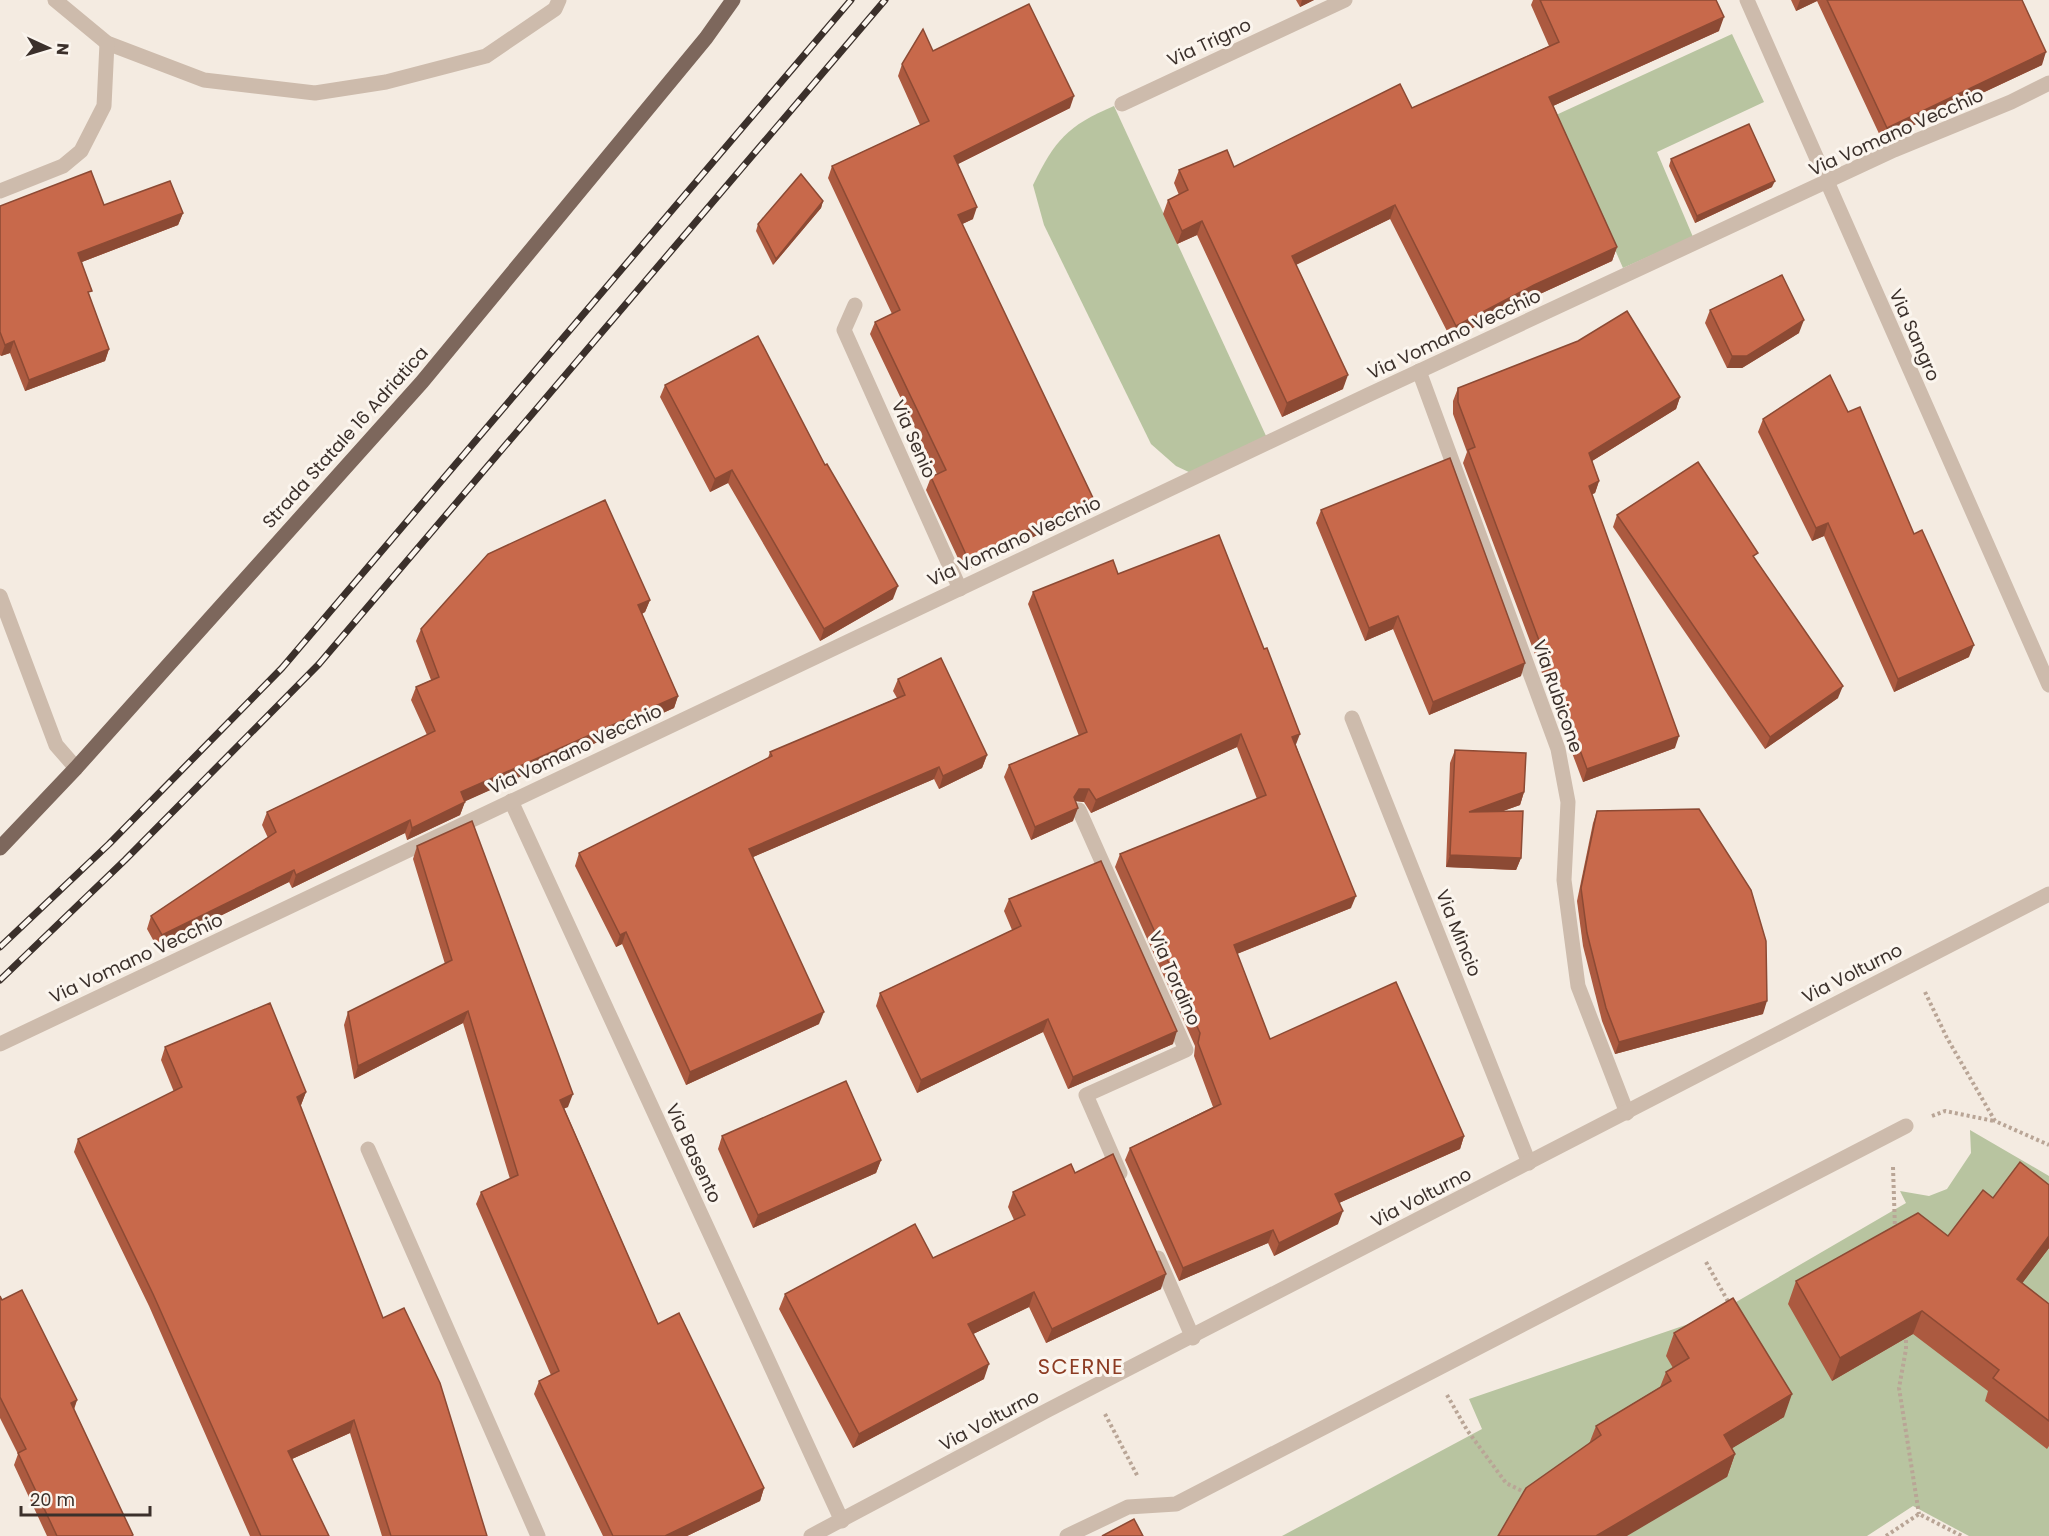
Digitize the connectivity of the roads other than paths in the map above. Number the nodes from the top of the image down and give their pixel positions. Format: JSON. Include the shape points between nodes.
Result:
{"nodes":[{"id":1,"x":56,"y":0,"type":"edge"},
{"id":2,"x":559,"y":0,"type":"edge"},
{"id":3,"x":721,"y":0,"type":"edge"},
{"id":4,"x":734,"y":0,"type":"edge"},
{"id":5,"x":1345,"y":0,"type":"edge"},
{"id":6,"x":1747,"y":0,"type":"edge"},
{"id":7,"x":705,"y":38,"type":"junction"},
{"id":8,"x":107,"y":43,"type":"junction"},
{"id":9,"x":2049,"y":83,"type":"edge"},
{"id":10,"x":1122,"y":104,"type":"dead end"},
{"id":11,"x":1826,"y":184,"type":"junction"},
{"id":12,"x":0,"y":191,"type":"edge"},
{"id":13,"x":855,"y":305,"type":"dead end"},
{"id":14,"x":1419,"y":371,"type":"junction"},
{"id":15,"x":960,"y":588,"type":"junction"},
{"id":16,"x":0,"y":596,"type":"edge"},
{"id":17,"x":2049,"y":685,"type":"edge"},
{"id":18,"x":1352,"y":718,"type":"dead end"},
{"id":19,"x":76,"y":768,"type":"junction"},
{"id":20,"x":511,"y":801,"type":"junction"},
{"id":21,"x":1078,"y":810,"type":"edge"},
{"id":22,"x":0,"y":848,"type":"edge"},
{"id":23,"x":2049,"y":894,"type":"edge"},
{"id":24,"x":0,"y":1044,"type":"edge"},
{"id":25,"x":1626,"y":1113,"type":"junction"},
{"id":26,"x":1906,"y":1126,"type":"road end"},
{"id":27,"x":368,"y":1149,"type":"dead end"},
{"id":28,"x":1529,"y":1163,"type":"junction"},
{"id":29,"x":1128,"y":1190,"type":"edge"},
{"id":30,"x":1151,"y":1243,"type":"edge"},
{"id":31,"x":1193,"y":1338,"type":"junction"},
{"id":32,"x":842,"y":1521,"type":"junction"},
{"id":33,"x":538,"y":1536,"type":"edge"},
{"id":34,"x":812,"y":1536,"type":"edge"},
{"id":35,"x":1067,"y":1536,"type":"edge"}],
"edges":[{"from":1,"to":8,"type":"street"},
{"from":2,"to":8,"type":"street","via":[[555,9],[486,56],[386,82],[315,93],[204,80]]},
{"from":3,"to":7,"type":"main road","name":"Strada Statale 16 Adriatica"},
{"from":4,"to":7,"type":"main road","name":"Strada Statale 16 Adriatica"},
{"from":5,"to":10,"type":"street","name":"Via Trigno"},
{"from":6,"to":11,"type":"street","name":"Via Sangro"},
{"from":7,"to":19,"type":"main road","name":"Strada Statale 16 Adriatica","via":[[422,382]]},
{"from":8,"to":12,"type":"street","via":[[104,106],[81,151],[63,166]]},
{"from":9,"to":11,"type":"street","name":"Via Vomano Vecchio"},
{"from":11,"to":14,"type":"street","name":"Via Vomano Vecchio"},
{"from":11,"to":17,"type":"street","name":"Via Sangro"},
{"from":13,"to":15,"type":"street","name":"Via Senio","via":[[844,330]]},
{"from":14,"to":15,"type":"street","name":"Via Vomano Vecchio"},
{"from":14,"to":25,"type":"street","name":"Via Rubicone","via":[[1558,750],[1568,802],[1564,880],[1578,986]]},
{"from":15,"to":20,"type":"street","name":"Via Vomano Vecchio"},
{"from":16,"to":19,"type":"street","via":[[56,745]]},
{"from":18,"to":28,"type":"street","name":"Via Mincio"},
{"from":19,"to":22,"type":"main road","name":"Strada Statale 16 Adriatica"},
{"from":20,"to":24,"type":"street","name":"Via Vomano Vecchio"},
{"from":20,"to":32,"type":"street","name":"Via Basento"},
{"from":21,"to":29,"type":"street","name":"Via Tordino","via":[[1186,1050],[1086,1095]]},
{"from":23,"to":25,"type":"street","name":"Via Volturno"},
{"from":25,"to":28,"type":"street","name":"Via Volturno"},
{"from":26,"to":35,"type":"street","via":[[1176,1504],[1128,1507]]},
{"from":27,"to":33,"type":"street"},
{"from":28,"to":31,"type":"street","name":"Via Volturno"},
{"from":30,"to":31,"type":"street"},
{"from":31,"to":32,"type":"street","name":"Via Volturno","via":[[1048,1410]]},
{"from":32,"to":34,"type":"street","name":"Via Volturno"}]}
